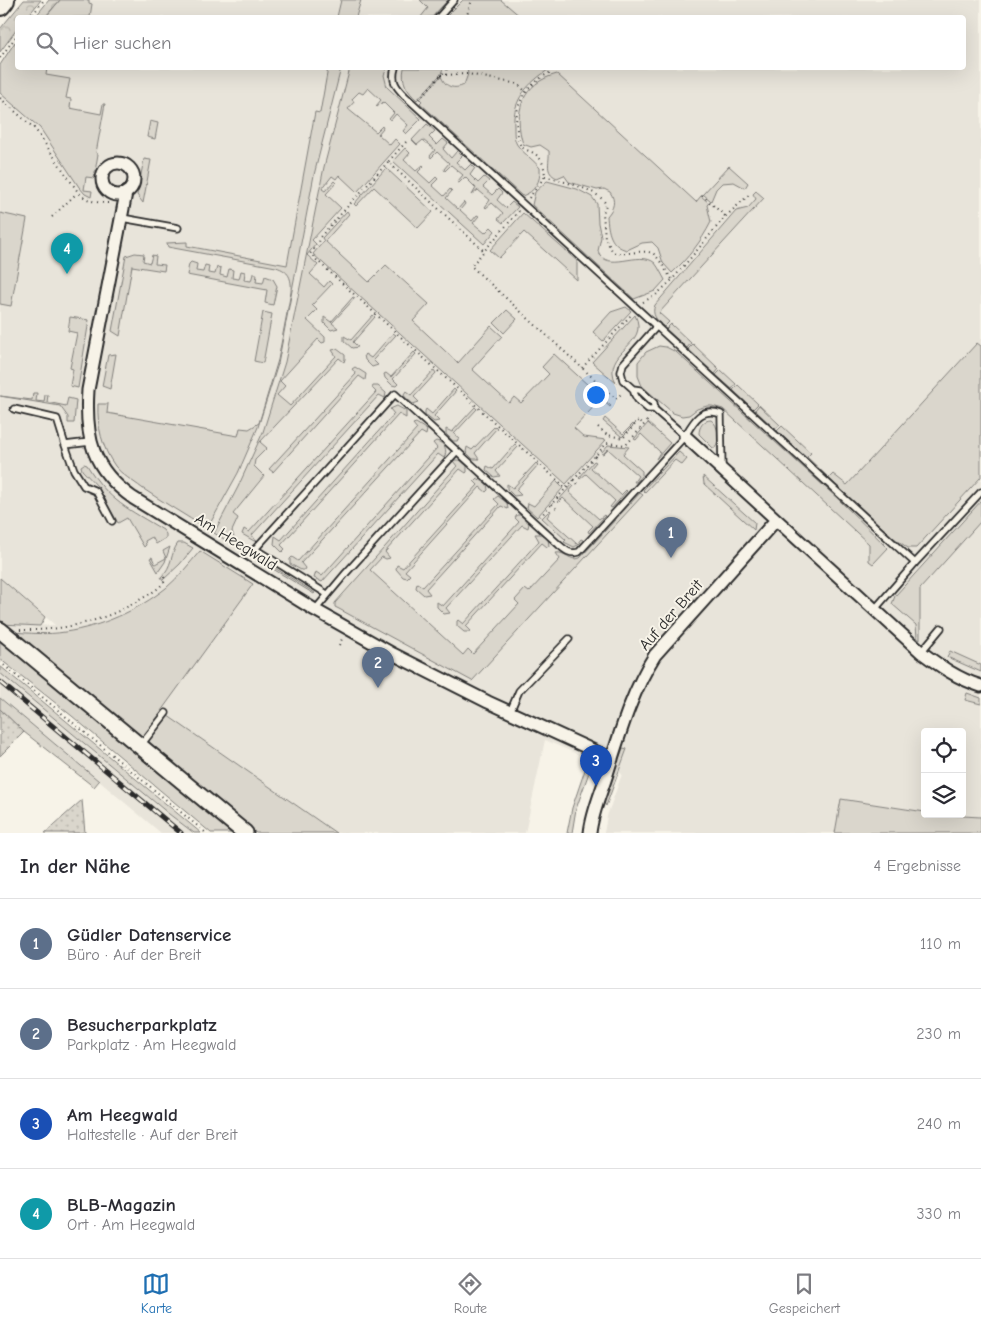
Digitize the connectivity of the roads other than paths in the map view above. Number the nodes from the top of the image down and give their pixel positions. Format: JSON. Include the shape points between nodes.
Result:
{"nodes":[{"id":1,"x":4,"y":0,"type":"edge"},
{"id":2,"x":454,"y":0,"type":"edge"},
{"id":3,"x":0,"y":5,"type":"edge"},
{"id":4,"x":441,"y":15,"type":"edge"},
{"id":5,"x":394,"y":70,"type":"edge"},
{"id":6,"x":122,"y":194,"type":"road end"},
{"id":7,"x":122,"y":218,"type":"junction"},
{"id":8,"x":178,"y":228,"type":"dead end"},
{"id":9,"x":657,"y":326,"type":"junction"},
{"id":10,"x":14,"y":409,"type":"dead end"},
{"id":11,"x":685,"y":436,"type":"junction"},
{"id":12,"x":90,"y":442,"type":"junction"},
{"id":13,"x":65,"y":445,"type":"junction"},
{"id":14,"x":457,"y":451,"type":"junction"},
{"id":15,"x":722,"y":470,"type":"junction"},
{"id":16,"x":981,"y":492,"type":"edge"},
{"id":17,"x":776,"y":520,"type":"junction"},
{"id":18,"x":112,"y":521,"type":"dead end"},
{"id":19,"x":915,"y":563,"type":"junction"},
{"id":20,"x":327,"y":594,"type":"junction"},
{"id":21,"x":875,"y":609,"type":"junction"},
{"id":22,"x":315,"y":610,"type":"junction"},
{"id":23,"x":941,"y":628,"type":"dead end"},
{"id":24,"x":6,"y":630,"type":"edge"},
{"id":25,"x":569,"y":640,"type":"dead end"},
{"id":26,"x":921,"y":652,"type":"junction"},
{"id":27,"x":981,"y":686,"type":"edge"},
{"id":28,"x":510,"y":712,"type":"junction"},
{"id":29,"x":166,"y":713,"type":"dead end"},
{"id":30,"x":140,"y":746,"type":"junction"},
{"id":31,"x":612,"y":759,"type":"junction"},
{"id":32,"x":245,"y":833,"type":"edge"},
{"id":33,"x":590,"y":833,"type":"edge"}],
"edges":[{"from":1,"to":3,"type":"highway"},
{"from":2,"to":4,"type":"lane"},
{"from":5,"to":9,"type":"lane","via":[[395,84],[414,105]]},
{"from":6,"to":7,"type":"street","name":"Am Heegwald"},
{"from":7,"to":8,"type":"lane"},
{"from":7,"to":12,"type":"street","name":"Am Heegwald","via":[[88,390]]},
{"from":9,"to":11,"type":"lane","via":[[623,364],[623,380],[648,409],[655,409]]},
{"from":9,"to":19,"type":"lane"},
{"from":10,"to":13,"type":"lane","via":[[57,419]]},
{"from":11,"to":14,"type":"lane","via":[[579,552],[573,554]]},
{"from":11,"to":15,"type":"street"},
{"from":11,"to":15,"type":"lane","via":[[694,421],[704,413],[713,411],[720,414]]},
{"from":12,"to":13,"type":"lane"},
{"from":12,"to":22,"type":"street","name":"Am Heegwald","via":[[102,468],[123,491]]},
{"from":13,"to":18,"type":"lane","via":[[74,470],[84,486],[96,491]]},
{"from":14,"to":20,"type":"lane"},
{"from":14,"to":20,"type":"lane","via":[[395,394],[254,549]]},
{"from":15,"to":17,"type":"street"},
{"from":16,"to":19,"type":"lane"},
{"from":17,"to":21,"type":"street"},
{"from":17,"to":31,"type":"street","name":"Auf der Breit","via":[[655,655],[637,686]]},
{"from":19,"to":21,"type":"lane"},
{"from":20,"to":22,"type":"lane"},
{"from":21,"to":26,"type":"street"},
{"from":22,"to":28,"type":"street","name":"Am Heegwald","via":[[393,654]]},
{"from":23,"to":26,"type":"lane"},
{"from":24,"to":30,"type":"main road"},
{"from":25,"to":28,"type":"lane","via":[[519,691]]},
{"from":26,"to":27,"type":"street","via":[[955,675]]},
{"from":28,"to":31,"type":"street","name":"Am Heegwald"},
{"from":29,"to":30,"type":"lane"},
{"from":30,"to":32,"type":"main road"},
{"from":31,"to":33,"type":"street","name":"Auf der Breit"}]}
